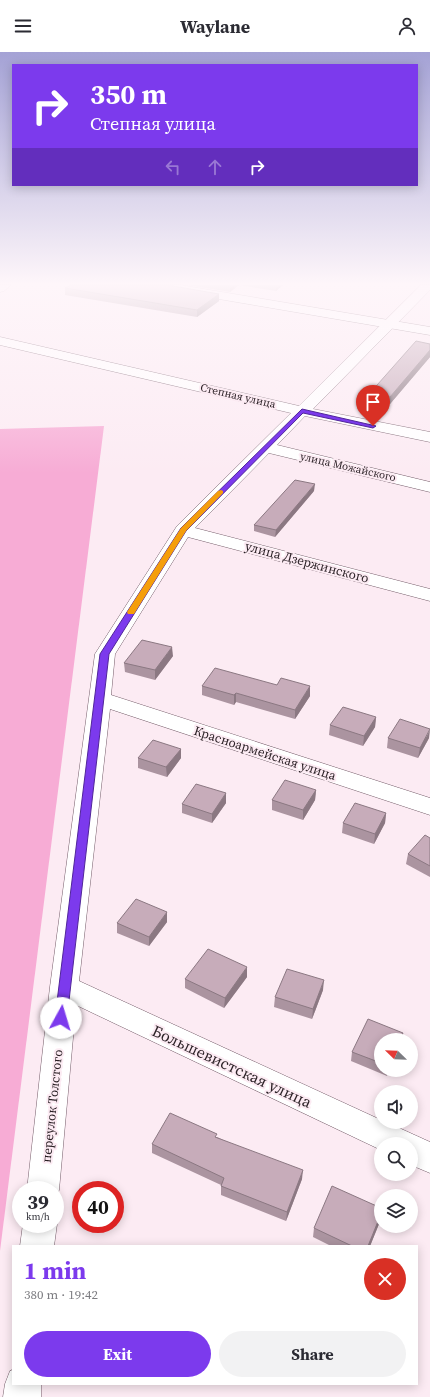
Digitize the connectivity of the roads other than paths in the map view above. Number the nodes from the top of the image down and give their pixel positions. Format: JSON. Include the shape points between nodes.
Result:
{"nodes":[{"id":1,"x":29,"y":348,"type":"edge"},
{"id":2,"x":365,"y":348,"type":"edge"},
{"id":3,"x":302,"y":411,"type":"junction"},
{"id":4,"x":430,"y":437,"type":"edge"},
{"id":5,"x":265,"y":447,"type":"junction"},
{"id":6,"x":430,"y":486,"type":"edge"},
{"id":7,"x":183,"y":530,"type":"junction"},
{"id":8,"x":430,"y":595,"type":"edge"},
{"id":9,"x":100,"y":699,"type":"junction"},
{"id":10,"x":430,"y":808,"type":"edge"},
{"id":11,"x":64,"y":987,"type":"junction"},
{"id":12,"x":386,"y":1137,"type":"edge"},
{"id":13,"x":418,"y":1152,"type":"edge"},
{"id":14,"x":430,"y":1158,"type":"edge"},
{"id":15,"x":44,"y":1181,"type":"edge"},
{"id":16,"x":39,"y":1233,"type":"edge"},
{"id":17,"x":37,"y":1245,"type":"edge"},
{"id":18,"x":23,"y":1385,"type":"edge"},
{"id":19,"x":22,"y":1397,"type":"edge"}],
"edges":[{"from":1,"to":3,"type":"street","name":"Степная улица"},
{"from":2,"to":3,"type":"street","name":"переулок Толстого"},
{"from":3,"to":4,"type":"street","name":"Степная улица"},
{"from":3,"to":5,"type":"street","name":"переулок Толстого"},
{"from":5,"to":6,"type":"street","name":"улица Можайского"},
{"from":5,"to":7,"type":"street","name":"переулок Толстого"},
{"from":7,"to":8,"type":"street","name":"улица Дзержинского"},
{"from":7,"to":9,"type":"street","name":"переулок Толстого","via":[[105,654]]},
{"from":9,"to":10,"type":"street","name":"Красноармейская улица"},
{"from":9,"to":11,"type":"street","name":"переулок Толстого"},
{"from":11,"to":12,"type":"street","name":"Большевистская улица"},
{"from":11,"to":15,"type":"street","name":"переулок Толстого"},
{"from":13,"to":14,"type":"street"},
{"from":16,"to":17,"type":"street"},
{"from":18,"to":19,"type":"street"}]}
